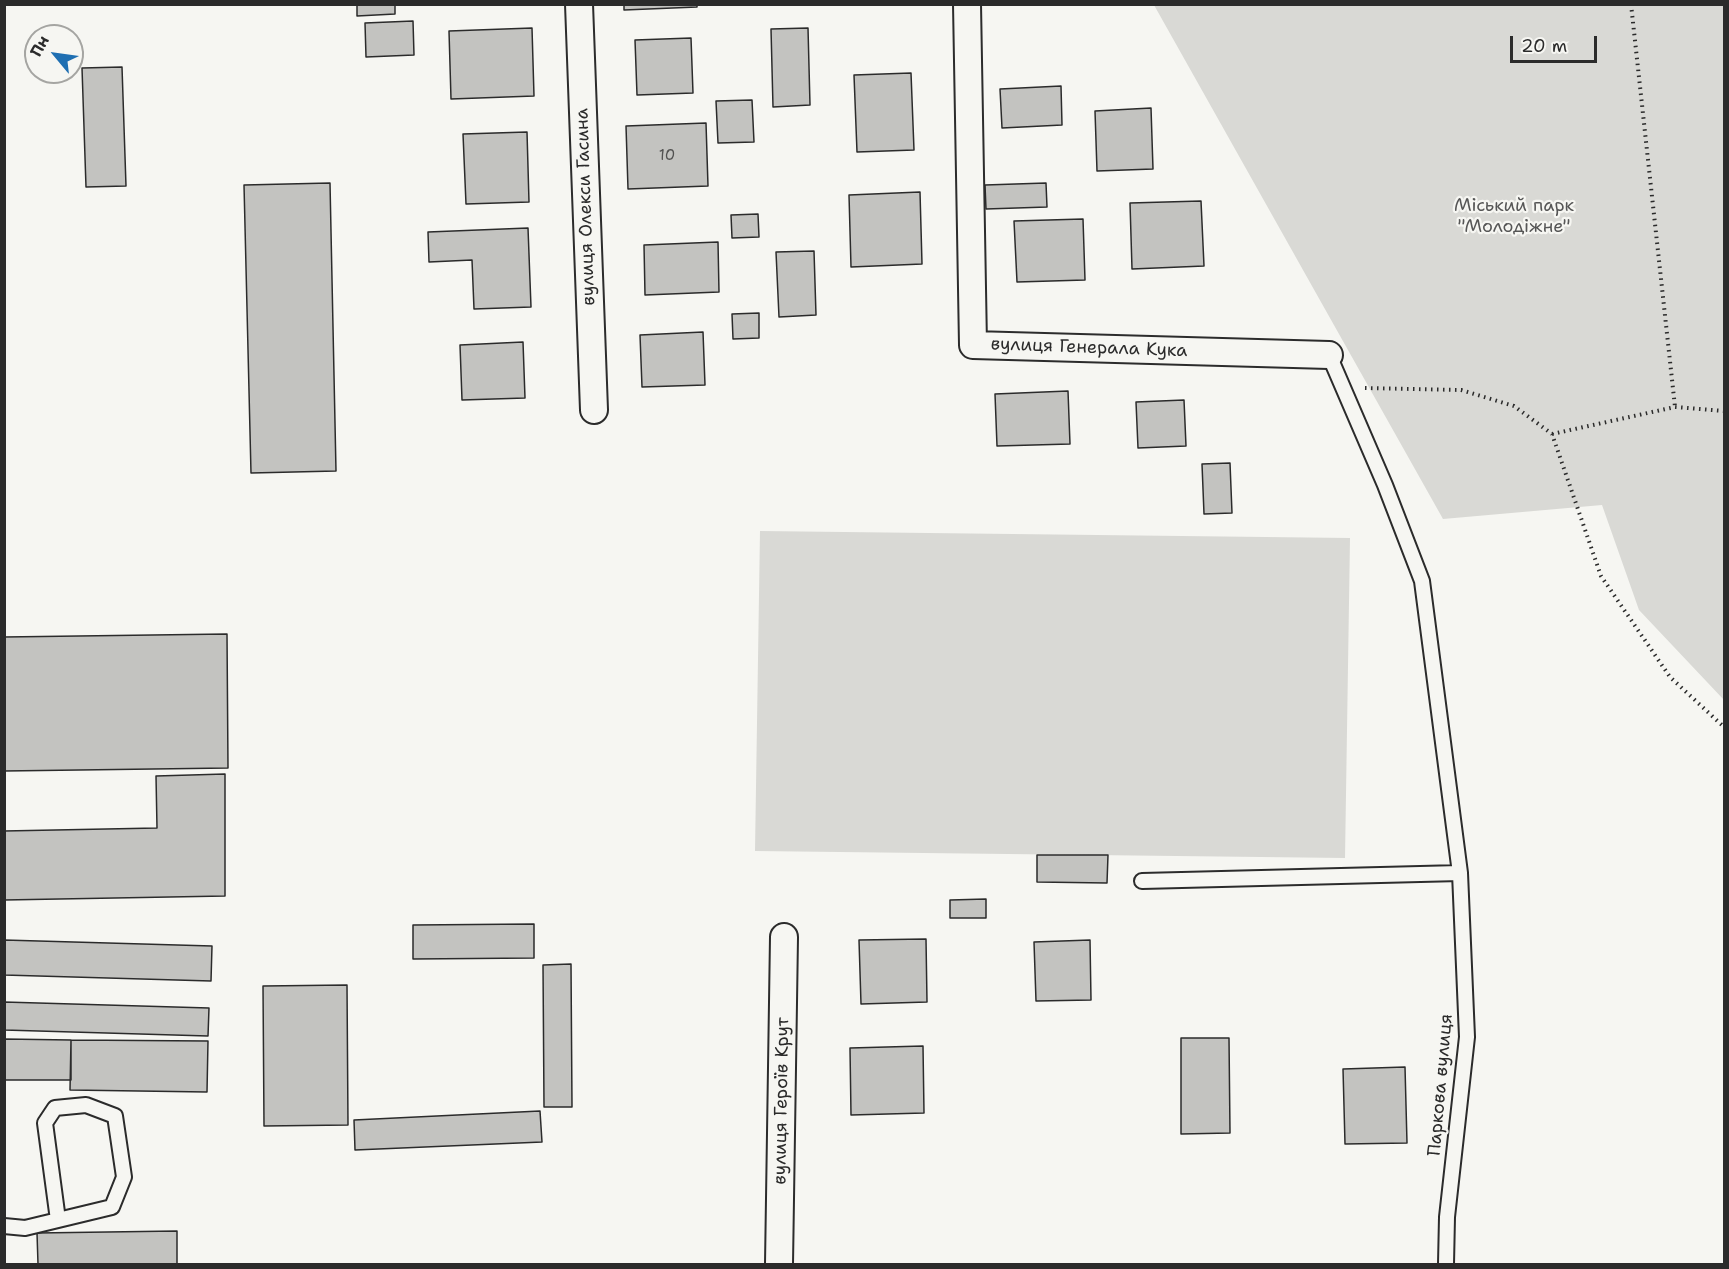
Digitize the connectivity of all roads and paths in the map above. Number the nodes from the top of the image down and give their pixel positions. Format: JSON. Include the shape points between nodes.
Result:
{"nodes":[{"id":1,"x":579,"y":4,"type":"edge"},
{"id":2,"x":967,"y":4,"type":"edge"},
{"id":3,"x":1631,"y":4,"type":"edge"},
{"id":4,"x":1329,"y":356,"type":"joint"},
{"id":5,"x":1343,"y":388,"type":"junction"},
{"id":6,"x":1675,"y":407,"type":"junction"},
{"id":7,"x":594,"y":410,"type":"dead end"},
{"id":8,"x":1725,"y":411,"type":"edge"},
{"id":9,"x":1552,"y":434,"type":"junction"},
{"id":10,"x":1725,"y":727,"type":"edge"},
{"id":11,"x":1460,"y":873,"type":"junction"},
{"id":12,"x":1142,"y":881,"type":"dead end"},
{"id":13,"x":784,"y":937,"type":"dead end"},
{"id":14,"x":58,"y":1220,"type":"junction"},
{"id":15,"x":4,"y":1226,"type":"edge"},
{"id":16,"x":779,"y":1264,"type":"edge"},
{"id":17,"x":1446,"y":1264,"type":"edge"}],
"edges":[{"from":1,"to":7,"type":"street","name":"вулиця Олекси Гасина"},
{"from":2,"to":4,"type":"street","name":"вулиця Генерала Кука","via":[[973,345]]},
{"from":3,"to":6,"type":"path"},
{"from":4,"to":5,"type":"lane","name":"Паркова вулиця"},
{"from":5,"to":9,"type":"path","via":[[1461,390],[1514,406]]},
{"from":5,"to":11,"type":"lane","name":"Паркова вулиця","via":[[1422,580]]},
{"from":6,"to":8,"type":"path"},
{"from":6,"to":9,"type":"path"},
{"from":9,"to":10,"type":"path","via":[[1601,576],[1670,677]]},
{"from":11,"to":12,"type":"lane"},
{"from":11,"to":17,"type":"lane","name":"Паркова вулиця","via":[[1467,1037],[1447,1217]]},
{"from":13,"to":16,"type":"street","name":"вулиця Героїв Крут"},
{"from":14,"to":14,"type":"lane","via":[[112,1207],[124,1177],[115,1116],[87,1105],[55,1108],[45,1123]]},
{"from":14,"to":15,"type":"lane","via":[[25,1227]]}]}
